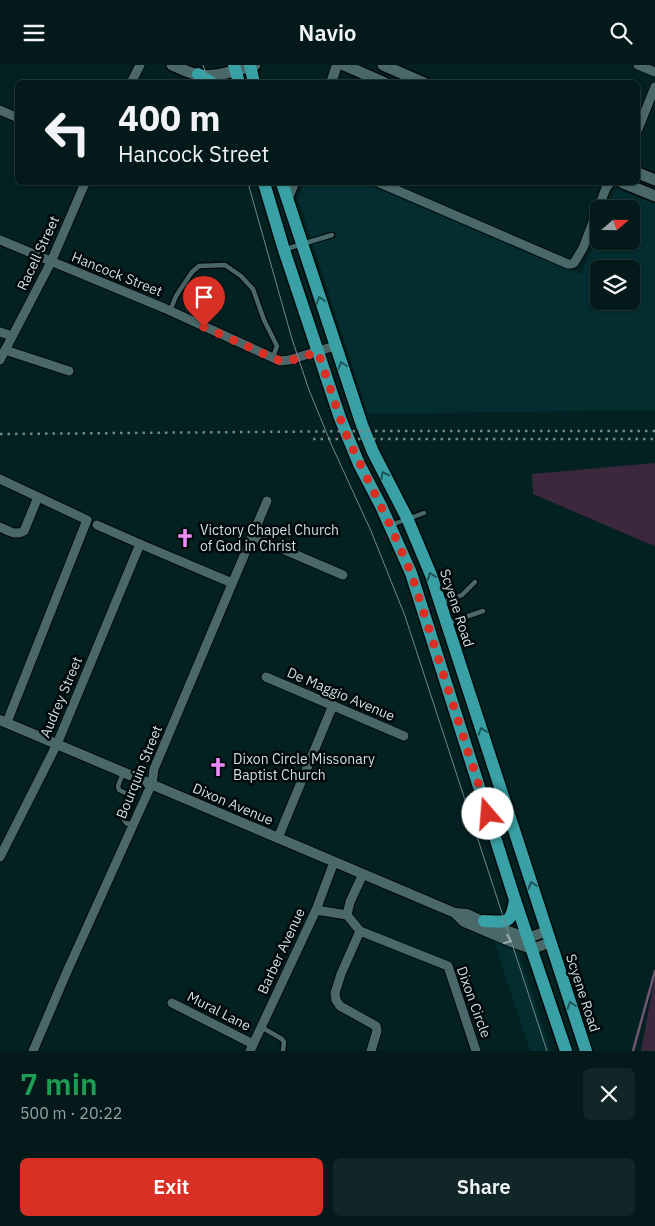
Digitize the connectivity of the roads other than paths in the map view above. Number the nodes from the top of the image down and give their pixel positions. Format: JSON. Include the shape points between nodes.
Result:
{"nodes":[{"id":1,"x":140,"y":65,"type":"edge"},
{"id":2,"x":172,"y":65,"type":"edge"},
{"id":3,"x":252,"y":65,"type":"edge"},
{"id":4,"x":337,"y":65,"type":"edge"},
{"id":5,"x":344,"y":65,"type":"edge"},
{"id":6,"x":383,"y":65,"type":"edge"},
{"id":7,"x":638,"y":65,"type":"edge"},
{"id":8,"x":236,"y":72,"type":"edge"},
{"id":9,"x":655,"y":72,"type":"edge"},
{"id":10,"x":195,"y":76,"type":"junction"},
{"id":11,"x":132,"y":80,"type":"edge"},
{"id":12,"x":205,"y":80,"type":"edge"},
{"id":13,"x":254,"y":80,"type":"edge"},
{"id":14,"x":332,"y":80,"type":"edge"},
{"id":15,"x":378,"y":80,"type":"edge"},
{"id":16,"x":417,"y":80,"type":"edge"},
{"id":17,"x":655,"y":87,"type":"edge"},
{"id":18,"x":0,"y":110,"type":"edge"},
{"id":19,"x":15,"y":117,"type":"edge"},
{"id":20,"x":640,"y":124,"type":"edge"},
{"id":21,"x":640,"y":174,"type":"edge"},
{"id":22,"x":655,"y":179,"type":"edge"},
{"id":23,"x":84,"y":185,"type":"edge"},
{"id":24,"x":265,"y":185,"type":"edge"},
{"id":25,"x":283,"y":185,"type":"edge"},
{"id":26,"x":293,"y":185,"type":"edge"},
{"id":27,"x":385,"y":185,"type":"edge"},
{"id":28,"x":608,"y":185,"type":"edge"},
{"id":29,"x":628,"y":185,"type":"edge"},
{"id":30,"x":655,"y":196,"type":"edge"},
{"id":31,"x":288,"y":200,"type":"junction"},
{"id":32,"x":332,"y":235,"type":"dead end"},
{"id":33,"x":0,"y":240,"type":"edge"},
{"id":34,"x":302,"y":244,"type":"junction"},
{"id":35,"x":284,"y":250,"type":"junction"},
{"id":36,"x":50,"y":262,"type":"junction"},
{"id":37,"x":170,"y":311,"type":"junction"},
{"id":38,"x":0,"y":332,"type":"edge"},
{"id":39,"x":12,"y":336,"type":"junction"},
{"id":40,"x":335,"y":346,"type":"junction"},
{"id":41,"x":5,"y":350,"type":"junction"},
{"id":42,"x":318,"y":352,"type":"junction"},
{"id":43,"x":273,"y":357,"type":"junction"},
{"id":44,"x":0,"y":360,"type":"edge"},
{"id":45,"x":69,"y":371,"type":"dead end"},
{"id":46,"x":3,"y":480,"type":"edge"},
{"id":47,"x":38,"y":497,"type":"junction"},
{"id":48,"x":267,"y":501,"type":"dead end"},
{"id":49,"x":424,"y":513,"type":"dead end"},
{"id":50,"x":407,"y":518,"type":"junction"},
{"id":51,"x":97,"y":525,"type":"dead end"},
{"id":52,"x":390,"y":525,"type":"junction"},
{"id":53,"x":0,"y":527,"type":"edge"},
{"id":54,"x":252,"y":536,"type":"junction"},
{"id":55,"x":140,"y":544,"type":"junction"},
{"id":56,"x":343,"y":575,"type":"dead end"},
{"id":57,"x":475,"y":582,"type":"dead end"},
{"id":58,"x":232,"y":583,"type":"junction"},
{"id":59,"x":483,"y":611,"type":"dead end"},
{"id":60,"x":443,"y":613,"type":"junction"},
{"id":61,"x":426,"y":619,"type":"junction"},
{"id":62,"x":266,"y":677,"type":"dead end"},
{"id":63,"x":333,"y":705,"type":"junction"},
{"id":64,"x":4,"y":721,"type":"edge"},
{"id":65,"x":404,"y":736,"type":"dead end"},
{"id":66,"x":57,"y":744,"type":"junction"},
{"id":67,"x":124,"y":772,"type":"junction"},
{"id":68,"x":152,"y":784,"type":"junction"},
{"id":69,"x":133,"y":825,"type":"junction"},
{"id":70,"x":278,"y":838,"type":"junction"},
{"id":71,"x":0,"y":857,"type":"edge"},
{"id":72,"x":334,"y":862,"type":"junction"},
{"id":73,"x":363,"y":874,"type":"junction"},
{"id":74,"x":515,"y":900,"type":"junction"},
{"id":75,"x":316,"y":910,"type":"junction"},
{"id":76,"x":455,"y":913,"type":"junction"},
{"id":77,"x":347,"y":915,"type":"junction"},
{"id":78,"x":484,"y":921,"type":"junction"},
{"id":79,"x":360,"y":931,"type":"junction"},
{"id":80,"x":549,"y":937,"type":"junction"},
{"id":81,"x":530,"y":944,"type":"junction"},
{"id":82,"x":172,"y":1003,"type":"dead end"},
{"id":83,"x":261,"y":1027,"type":"junction"},
{"id":84,"x":251,"y":1047,"type":"edge"},
{"id":85,"x":33,"y":1051,"type":"edge"},
{"id":86,"x":283,"y":1051,"type":"edge"},
{"id":87,"x":371,"y":1051,"type":"edge"},
{"id":88,"x":476,"y":1051,"type":"edge"},
{"id":89,"x":566,"y":1051,"type":"edge"},
{"id":90,"x":586,"y":1051,"type":"edge"}],
"edges":[{"from":1,"to":11,"type":"street"},
{"from":2,"to":10,"type":"main road"},
{"from":3,"to":8,"type":"main road"},
{"from":3,"to":13,"type":"main road"},
{"from":4,"to":14,"type":"street"},
{"from":5,"to":15,"type":"main road"},
{"from":6,"to":16,"type":"main road"},
{"from":7,"to":9,"type":"street"},
{"from":8,"to":10,"type":"main road"},
{"from":10,"to":12,"type":"main road"},
{"from":17,"to":20,"type":"street"},
{"from":18,"to":19,"type":"street"},
{"from":21,"to":22,"type":"main road"},
{"from":23,"to":36,"type":"street","name":"Racell Street"},
{"from":24,"to":35,"type":"main road"},
{"from":25,"to":31,"type":"main road","name":"Scyene Road"},
{"from":26,"to":31,"type":"street"},
{"from":27,"to":28,"type":"street","via":[[568,264],[574,263],[582,248]]},
{"from":29,"to":30,"type":"main road"},
{"from":31,"to":34,"type":"main road","name":"Scyene Road"},
{"from":32,"to":34,"type":"lane"},
{"from":33,"to":36,"type":"street","name":"Hancock Street"},
{"from":34,"to":35,"type":"lane"},
{"from":40,"to":34,"type":"main road","name":"Scyene Road","one_way":true},
{"from":35,"to":42,"type":"main road"},
{"from":36,"to":37,"type":"street","name":"Hancock Street"},
{"from":36,"to":39,"type":"street","name":"Racell Street"},
{"from":37,"to":43,"type":"street","name":"Hancock Street"},
{"from":37,"to":43,"type":"lane","via":[[192,271],[199,266],[225,265],[253,289],[277,345]]},
{"from":38,"to":39,"type":"street"},
{"from":39,"to":41,"type":"street","name":"Racell Street"},
{"from":40,"to":42,"type":"street","name":"Hancock Street"},
{"from":50,"to":40,"type":"main road","name":"Scyene Road","one_way":true,"via":[[370,446]]},
{"from":41,"to":44,"type":"street","name":"Racell Street"},
{"from":41,"to":45,"type":"street"},
{"from":42,"to":43,"type":"street","name":"Hancock Street","via":[[289,361]]},
{"from":42,"to":52,"type":"main road","via":[[348,439]]},
{"from":46,"to":47,"type":"street"},
{"from":47,"to":53,"type":"street","via":[[24,531],[14,533]]},
{"from":47,"to":64,"type":"street","via":[[88,521]]},
{"from":48,"to":54,"type":"street","name":"Bourquin Street"},
{"from":49,"to":50,"type":"lane"},
{"from":50,"to":52,"type":"lane"},
{"from":60,"to":50,"type":"main road","name":"Scyene Road","one_way":true},
{"from":51,"to":55,"type":"street"},
{"from":52,"to":61,"type":"main road"},
{"from":54,"to":56,"type":"street"},
{"from":54,"to":58,"type":"street","name":"Bourquin Street"},
{"from":55,"to":58,"type":"street"},
{"from":55,"to":66,"type":"street","name":"Audrey Street"},
{"from":57,"to":60,"type":"lane"},
{"from":58,"to":68,"type":"street","name":"Bourquin Street","via":[[154,769]]},
{"from":59,"to":60,"type":"lane"},
{"from":60,"to":61,"type":"main road"},
{"from":80,"to":60,"type":"main road","name":"Scyene Road","one_way":true},
{"from":61,"to":74,"type":"main road"},
{"from":62,"to":63,"type":"street","name":"De Maggio Avenue"},
{"from":63,"to":65,"type":"street","name":"De Maggio Avenue"},
{"from":63,"to":70,"type":"street"},
{"from":64,"to":66,"type":"street","name":"Dixon Avenue"},
{"from":66,"to":67,"type":"street","name":"Dixon Avenue"},
{"from":66,"to":71,"type":"street","name":"Audrey Street"},
{"from":67,"to":68,"type":"street","name":"Dixon Avenue"},
{"from":67,"to":69,"type":"lane","via":[[118,786],[130,795],[132,801],[124,820]]},
{"from":68,"to":69,"type":"street","name":"Bourquin Street"},
{"from":68,"to":70,"type":"street","name":"Dixon Avenue"},
{"from":69,"to":85,"type":"street","name":"Bourquin Street"},
{"from":70,"to":72,"type":"street","name":"Dixon Avenue"},
{"from":72,"to":73,"type":"street","name":"Dixon Avenue"},
{"from":72,"to":75,"type":"street","name":"Barber Avenue"},
{"from":73,"to":76,"type":"street","name":"Dixon Avenue"},
{"from":73,"to":77,"type":"street"},
{"from":74,"to":78,"type":"main road","via":[[508,920],[499,923]]},
{"from":74,"to":81,"type":"main road"},
{"from":75,"to":77,"type":"street"},
{"from":75,"to":83,"type":"street","name":"Barber Avenue"},
{"from":76,"to":78,"type":"street","name":"Dixon Avenue"},
{"from":76,"to":81,"type":"street","name":"Dixon Avenue","one_way":true,"via":[[464,922],[512,942]]},
{"from":77,"to":79,"type":"street","name":"Dixon Circle"},
{"from":78,"to":81,"type":"street","name":"Dixon Avenue"},
{"from":79,"to":87,"type":"street","via":[[335,993],[340,1006],[376,1026]]},
{"from":79,"to":88,"type":"street","name":"Dixon Circle","via":[[448,966]]},
{"from":80,"to":81,"type":"street"},
{"from":90,"to":80,"type":"main road","name":"Scyene Road","one_way":true},
{"from":81,"to":89,"type":"main road"},
{"from":82,"to":84,"type":"street","name":"Mural Lane"},
{"from":83,"to":84,"type":"street","name":"Barber Avenue"},
{"from":83,"to":86,"type":"lane","via":[[282,1039]]}]}
